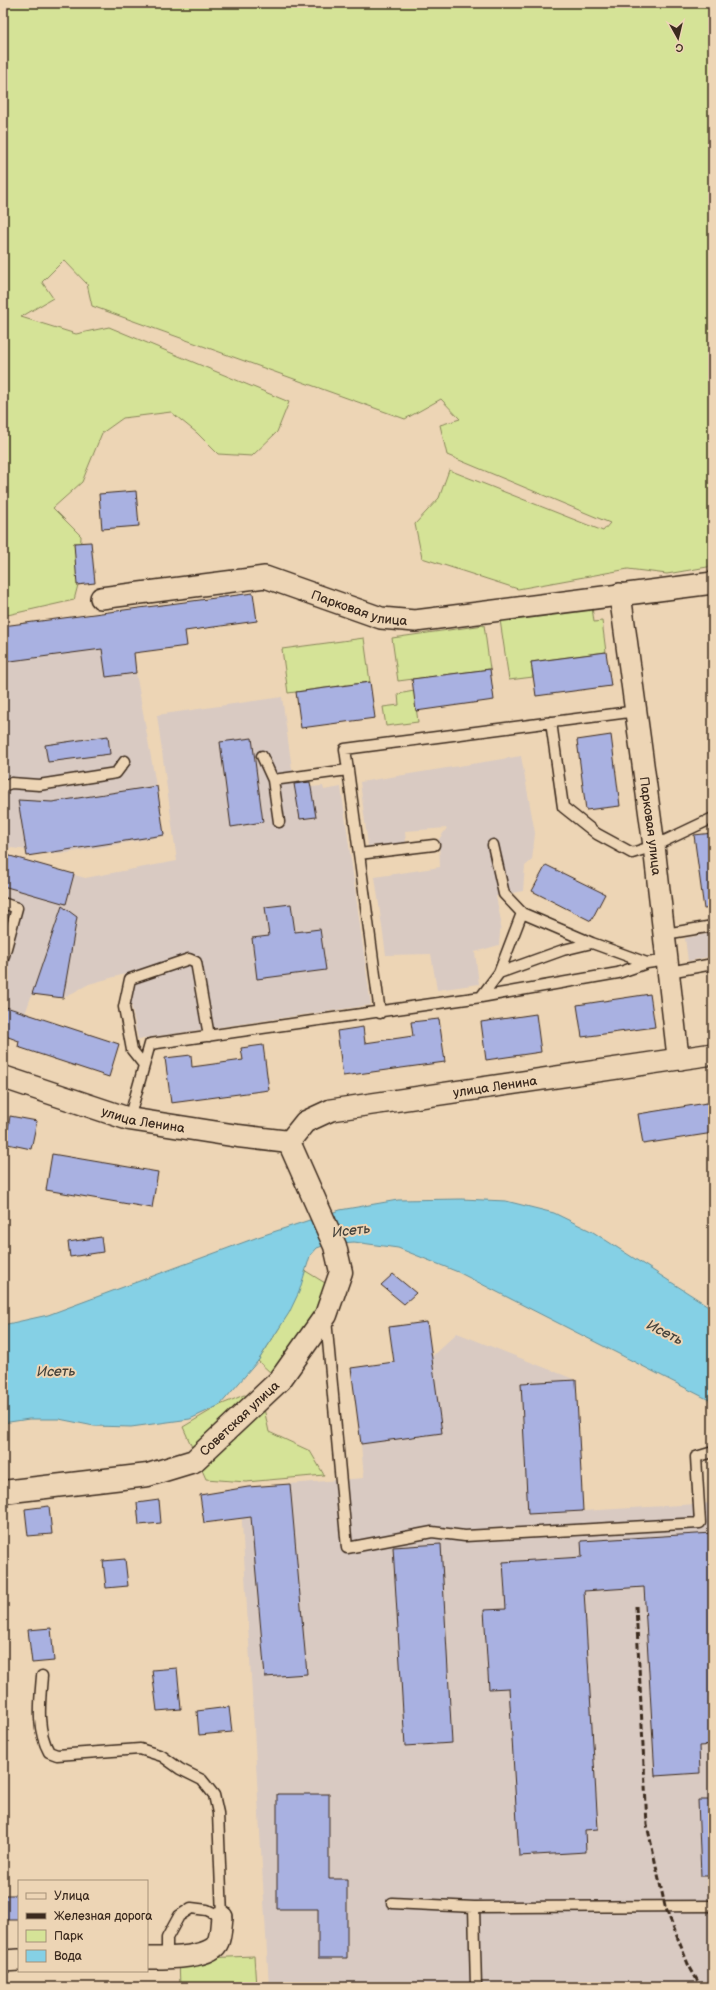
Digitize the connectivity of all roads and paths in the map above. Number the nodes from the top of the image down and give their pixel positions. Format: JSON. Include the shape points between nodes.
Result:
{"nodes":[{"id":1,"x":713,"y":583,"type":"edge"},
{"id":2,"x":620,"y":594,"type":"junction"},
{"id":3,"x":101,"y":598,"type":"dead end"},
{"id":4,"x":637,"y":711,"type":"junction"},
{"id":5,"x":551,"y":722,"type":"junction"},
{"id":6,"x":262,"y":756,"type":"dead end"},
{"id":7,"x":125,"y":761,"type":"dead end"},
{"id":8,"x":348,"y":770,"type":"junction"},
{"id":9,"x":274,"y":780,"type":"junction"},
{"id":10,"x":3,"y":786,"type":"edge"},
{"id":11,"x":713,"y":818,"type":"edge"},
{"id":12,"x":279,"y":822,"type":"dead end"},
{"id":13,"x":434,"y":845,"type":"dead end"},
{"id":14,"x":493,"y":845,"type":"dead end"},
{"id":15,"x":654,"y":846,"type":"junction"},
{"id":16,"x":360,"y":854,"type":"junction"},
{"id":17,"x":3,"y":903,"type":"edge"},
{"id":18,"x":522,"y":913,"type":"junction"},
{"id":19,"x":713,"y":926,"type":"edge"},
{"id":20,"x":665,"y":934,"type":"junction"},
{"id":21,"x":592,"y":943,"type":"junction"},
{"id":22,"x":3,"y":959,"type":"edge"},
{"id":23,"x":647,"y":963,"type":"junction"},
{"id":24,"x":713,"y":964,"type":"edge"},
{"id":25,"x":668,"y":966,"type":"junction"},
{"id":26,"x":499,"y":973,"type":"junction"},
{"id":27,"x":481,"y":997,"type":"junction"},
{"id":28,"x":380,"y":1013,"type":"junction"},
{"id":29,"x":208,"y":1036,"type":"junction"},
{"id":30,"x":713,"y":1054,"type":"edge"},
{"id":31,"x":680,"y":1059,"type":"junction"},
{"id":32,"x":144,"y":1065,"type":"junction"},
{"id":33,"x":3,"y":1077,"type":"edge"},
{"id":34,"x":129,"y":1119,"type":"junction"},
{"id":35,"x":289,"y":1142,"type":"junction"},
{"id":36,"x":326,"y":1315,"type":"junction"},
{"id":37,"x":713,"y":1452,"type":"edge"},
{"id":38,"x":3,"y":1492,"type":"edge"},
{"id":39,"x":42,"y":1676,"type":"dead end"},
{"id":40,"x":392,"y":1903,"type":"dead end"},
{"id":41,"x":713,"y":1906,"type":"edge"},
{"id":42,"x":474,"y":1907,"type":"junction"},
{"id":43,"x":222,"y":1917,"type":"junction"},
{"id":44,"x":157,"y":1958,"type":"edge"},
{"id":45,"x":18,"y":1960,"type":"edge"},
{"id":46,"x":3,"y":1961,"type":"edge"},
{"id":47,"x":476,"y":1987,"type":"edge"}],
"edges":[{"from":1,"to":2,"type":"street","name":"Парковая улица"},
{"from":2,"to":3,"type":"street","name":"Парковая улица","via":[[415,621],[381,618],[265,577]]},
{"from":2,"to":4,"type":"street","name":"Парковая улица"},
{"from":4,"to":5,"type":"lane"},
{"from":4,"to":15,"type":"street","name":"Парковая улица"},
{"from":5,"to":8,"type":"lane","via":[[345,749]]},
{"from":5,"to":15,"type":"lane","via":[[564,807],[597,834],[632,853]]},
{"from":6,"to":9,"type":"lane"},
{"from":7,"to":10,"type":"lane","via":[[116,774],[39,785],[11,783]]},
{"from":8,"to":9,"type":"lane"},
{"from":8,"to":16,"type":"lane"},
{"from":9,"to":12,"type":"lane"},
{"from":11,"to":15,"type":"lane"},
{"from":13,"to":16,"type":"lane"},
{"from":14,"to":18,"type":"lane","via":[[504,894]]},
{"from":15,"to":20,"type":"street","name":"Парковая улица"},
{"from":16,"to":28,"type":"lane"},
{"from":17,"to":22,"type":"lane","via":[[17,908]]},
{"from":18,"to":21,"type":"lane"},
{"from":18,"to":26,"type":"lane"},
{"from":19,"to":20,"type":"lane"},
{"from":20,"to":25,"type":"street","name":"Парковая улица"},
{"from":21,"to":23,"type":"lane"},
{"from":21,"to":26,"type":"lane"},
{"from":23,"to":25,"type":"lane"},
{"from":23,"to":27,"type":"lane","via":[[618,973]]},
{"from":24,"to":25,"type":"lane"},
{"from":25,"to":31,"type":"street","name":"Парковая улица"},
{"from":26,"to":27,"type":"lane"},
{"from":27,"to":28,"type":"lane"},
{"from":28,"to":29,"type":"lane"},
{"from":29,"to":32,"type":"lane","via":[[150,1044]]},
{"from":29,"to":32,"type":"lane","via":[[196,962],[189,959],[130,979],[124,1007],[132,1050]]},
{"from":30,"to":31,"type":"street","name":"улица Ленина"},
{"from":31,"to":35,"type":"street","name":"улица Ленина","via":[[331,1110],[305,1122]]},
{"from":32,"to":34,"type":"lane"},
{"from":33,"to":34,"type":"street","name":"улица Ленина"},
{"from":34,"to":35,"type":"street","name":"улица Ленина"},
{"from":35,"to":36,"type":"street","name":"Советская улица","via":[[335,1246],[341,1272]]},
{"from":36,"to":37,"type":"lane","via":[[347,1548],[432,1532],[465,1536],[700,1523],[696,1457]]},
{"from":36,"to":38,"type":"street","name":"Советская улица","via":[[280,1380],[194,1461],[148,1475]]},
{"from":39,"to":43,"type":"lane","via":[[39,1714],[45,1745],[49,1752],[57,1754],[140,1749],[162,1756],[202,1780],[214,1795],[218,1813]]},
{"from":40,"to":42,"type":"lane"},
{"from":41,"to":42,"type":"lane"},
{"from":42,"to":47,"type":"lane"},
{"from":43,"to":44,"type":"street","via":[[218,1943],[211,1950]]},
{"from":43,"to":44,"type":"lane","via":[[207,1910],[191,1908],[179,1916]]},
{"from":45,"to":46,"type":"street"}]}
